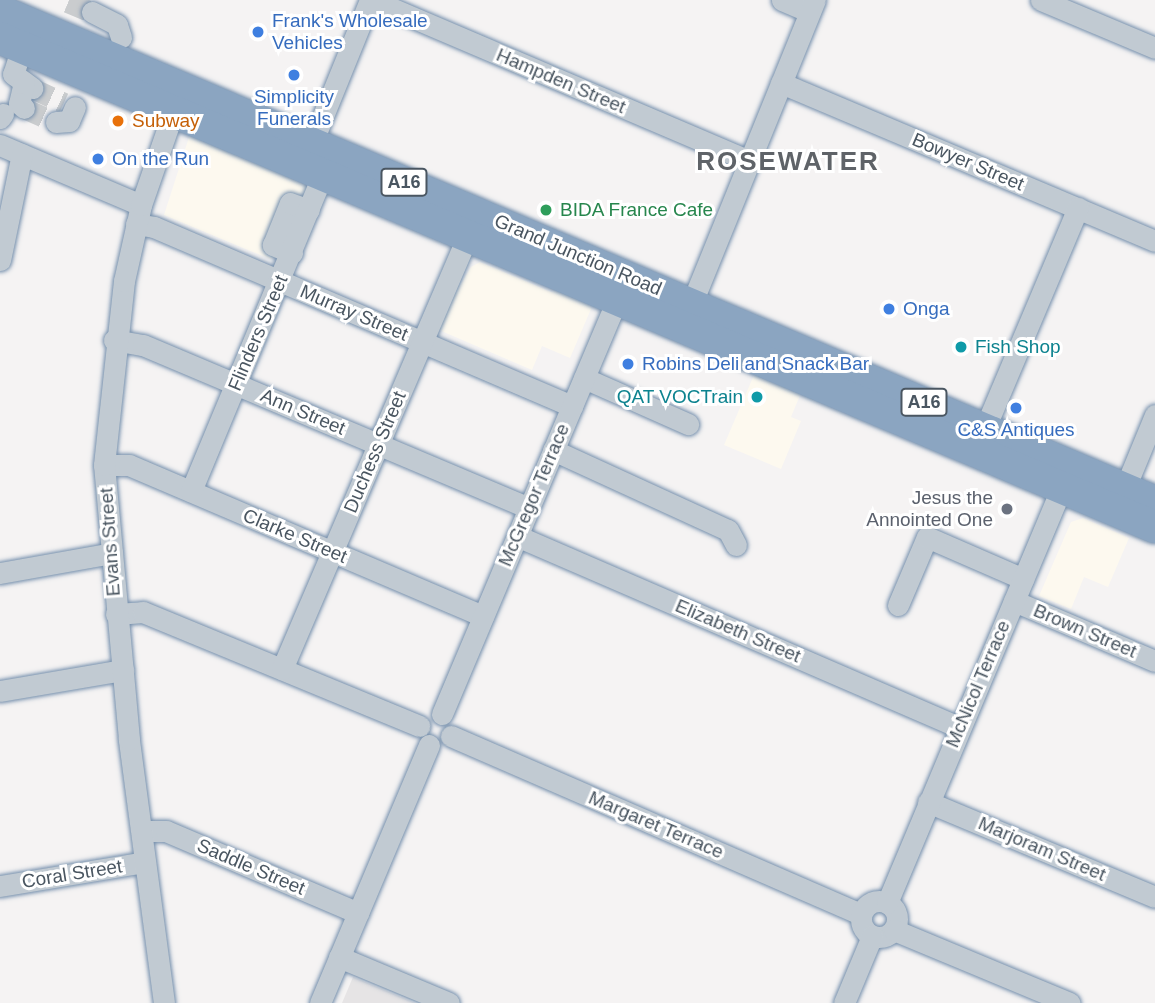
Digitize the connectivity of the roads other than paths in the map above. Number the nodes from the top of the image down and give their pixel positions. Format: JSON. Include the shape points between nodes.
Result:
{"nodes":[{"id":1,"x":371,"y":0,"type":"edge"},
{"id":2,"x":782,"y":0,"type":"edge"},
{"id":3,"x":1041,"y":0,"type":"edge"},
{"id":4,"x":813,"y":6,"type":"edge"},
{"id":5,"x":0,"y":11,"type":"edge"},
{"id":6,"x":92,"y":12,"type":"tunnel mouth"},
{"id":7,"x":121,"y":37,"type":"dead end"},
{"id":8,"x":11,"y":42,"type":"edge"},
{"id":9,"x":1155,"y":48,"type":"edge"},
{"id":10,"x":781,"y":83,"type":"junction"},
{"id":11,"x":27,"y":93,"type":"tunnel mouth"},
{"id":12,"x":177,"y":99,"type":"junction"},
{"id":13,"x":312,"y":143,"type":"junction"},
{"id":14,"x":0,"y":145,"type":"edge"},
{"id":15,"x":22,"y":154,"type":"junction"},
{"id":16,"x":749,"y":161,"type":"junction"},
{"id":17,"x":323,"y":174,"type":"junction"},
{"id":18,"x":1078,"y":208,"type":"junction"},
{"id":19,"x":138,"y":214,"type":"junction"},
{"id":20,"x":468,"y":235,"type":"junction"},
{"id":21,"x":1155,"y":241,"type":"edge"},
{"id":22,"x":0,"y":260,"type":"edge"},
{"id":23,"x":280,"y":281,"type":"junction"},
{"id":24,"x":622,"y":287,"type":"junction"},
{"id":25,"x":687,"y":315,"type":"junction"},
{"id":26,"x":114,"y":340,"type":"junction"},
{"id":27,"x":422,"y":342,"type":"junction"},
{"id":28,"x":584,"y":377,"type":"junction"},
{"id":29,"x":236,"y":384,"type":"junction"},
{"id":30,"x":572,"y":406,"type":"junction"},
{"id":31,"x":1155,"y":415,"type":"edge"},
{"id":32,"x":688,"y":424,"type":"dead end"},
{"id":33,"x":985,"y":428,"type":"junction"},
{"id":34,"x":379,"y":443,"type":"junction"},
{"id":35,"x":553,"y":450,"type":"junction"},
{"id":36,"x":104,"y":466,"type":"junction"},
{"id":37,"x":1066,"y":477,"type":"junction"},
{"id":38,"x":191,"y":491,"type":"junction"},
{"id":39,"x":1120,"y":500,"type":"junction"},
{"id":40,"x":1155,"y":502,"type":"edge"},
{"id":41,"x":529,"y":508,"type":"junction"},
{"id":42,"x":1155,"y":527,"type":"edge"},
{"id":43,"x":517,"y":536,"type":"junction"},
{"id":44,"x":736,"y":545,"type":"dead end"},
{"id":45,"x":333,"y":552,"type":"junction"},
{"id":46,"x":111,"y":553,"type":"junction"},
{"id":47,"x":0,"y":573,"type":"edge"},
{"id":48,"x":1023,"y":579,"type":"junction"},
{"id":49,"x":1014,"y":601,"type":"junction"},
{"id":50,"x":898,"y":606,"type":"dead end"},
{"id":51,"x":116,"y":614,"type":"junction"},
{"id":52,"x":483,"y":616,"type":"junction"},
{"id":53,"x":1155,"y":661,"type":"edge"},
{"id":54,"x":282,"y":669,"type":"junction"},
{"id":55,"x":123,"y":670,"type":"junction"},
{"id":56,"x":0,"y":691,"type":"edge"},
{"id":57,"x":442,"y":714,"type":"junction"},
{"id":58,"x":419,"y":726,"type":"junction"},
{"id":59,"x":960,"y":727,"type":"junction"},
{"id":60,"x":451,"y":736,"type":"junction"},
{"id":61,"x":429,"y":745,"type":"junction"},
{"id":62,"x":928,"y":802,"type":"junction"},
{"id":63,"x":142,"y":831,"type":"junction"},
{"id":64,"x":145,"y":862,"type":"junction"},
{"id":65,"x":0,"y":886,"type":"edge"},
{"id":66,"x":1155,"y":897,"type":"edge"},
{"id":67,"x":887,"y":903,"type":"junction"},
{"id":68,"x":358,"y":913,"type":"junction"},
{"id":69,"x":861,"y":914,"type":"junction"},
{"id":70,"x":894,"y":930,"type":"junction"},
{"id":71,"x":872,"y":936,"type":"junction"},
{"id":72,"x":339,"y":957,"type":"junction"},
{"id":73,"x":164,"y":1003,"type":"edge"},
{"id":74,"x":320,"y":1003,"type":"edge"},
{"id":75,"x":449,"y":1003,"type":"edge"},
{"id":76,"x":844,"y":1003,"type":"edge"},
{"id":77,"x":1069,"y":1003,"type":"edge"}],
"edges":[{"from":1,"to":13,"type":"street"},
{"from":1,"to":16,"type":"street","name":"Hampden Street"},
{"from":2,"to":4,"type":"street"},
{"from":3,"to":9,"type":"street"},
{"from":4,"to":10,"type":"street"},
{"from":5,"to":12,"type":"highway","name":"Grand Junction Road","number":"A16"},
{"from":6,"to":7,"type":"street","via":[[117,25]]},
{"from":8,"to":11,"type":"street","via":[[13,74]]},
{"from":8,"to":12,"type":"highway","name":"Grand Junction Road","number":"A16"},
{"from":10,"to":16,"type":"street"},
{"from":10,"to":18,"type":"street","name":"Bowyer Street"},
{"from":12,"to":13,"type":"highway","name":"Grand Junction Road","number":"A16"},
{"from":12,"to":17,"type":"highway","name":"Grand Junction Road","number":"A16"},
{"from":12,"to":19,"type":"street","name":"Evans Street"},
{"from":13,"to":24,"type":"highway","name":"Grand Junction Road","number":"A16"},
{"from":14,"to":15,"type":"street","name":"Murray Street"},
{"from":15,"to":19,"type":"street","name":"Murray Street"},
{"from":15,"to":22,"type":"street"},
{"from":16,"to":25,"type":"street"},
{"from":17,"to":20,"type":"highway","name":"Grand Junction Road","number":"A16"},
{"from":17,"to":23,"type":"street","name":"Flinders Street"},
{"from":18,"to":21,"type":"street","name":"Bowyer Street"},
{"from":18,"to":33,"type":"street"},
{"from":19,"to":23,"type":"street","name":"Murray Street"},
{"from":19,"to":26,"type":"street","name":"Evans Street"},
{"from":20,"to":24,"type":"highway","name":"Grand Junction Road","number":"A16"},
{"from":20,"to":27,"type":"street","name":"Duchess Street"},
{"from":23,"to":27,"type":"street","name":"Murray Street"},
{"from":23,"to":29,"type":"street","name":"Flinders Street"},
{"from":24,"to":25,"type":"highway","name":"Grand Junction Road","number":"A16"},
{"from":24,"to":28,"type":"street","name":"McGregor Terrace"},
{"from":25,"to":33,"type":"highway","name":"Grand Junction Road","number":"A16"},
{"from":25,"to":37,"type":"highway","name":"Grand Junction Road","number":"A16"},
{"from":26,"to":29,"type":"street","name":"Ann Street","via":[[143,345]]},
{"from":26,"to":36,"type":"street","name":"Evans Street"},
{"from":27,"to":30,"type":"street","name":"Murray Street"},
{"from":27,"to":34,"type":"street","name":"Duchess Street"},
{"from":28,"to":30,"type":"street","name":"McGregor Terrace"},
{"from":28,"to":32,"type":"street"},
{"from":29,"to":34,"type":"street","name":"Ann Street"},
{"from":29,"to":38,"type":"street","name":"Flinders Street"},
{"from":30,"to":35,"type":"street","name":"McGregor Terrace"},
{"from":31,"to":39,"type":"street"},
{"from":33,"to":37,"type":"highway","name":"Grand Junction Road","number":"A16"},
{"from":34,"to":41,"type":"street","name":"Ann Street"},
{"from":34,"to":45,"type":"street","name":"Duchess Street"},
{"from":35,"to":41,"type":"street","name":"McGregor Terrace"},
{"from":35,"to":44,"type":"street","via":[[728,530]]},
{"from":36,"to":38,"type":"street","name":"Clarke Street","via":[[129,465]]},
{"from":36,"to":46,"type":"street","name":"Evans Street"},
{"from":37,"to":39,"type":"highway","name":"Grand Junction Road","number":"A16"},
{"from":37,"to":48,"type":"street","name":"McNicol Terrace"},
{"from":38,"to":45,"type":"street","name":"Clarke Street"},
{"from":39,"to":40,"type":"highway","name":"Grand Junction Road","number":"A16"},
{"from":39,"to":42,"type":"highway","name":"Grand Junction Road","number":"A16"},
{"from":41,"to":43,"type":"street","name":"McGregor Terrace"},
{"from":43,"to":52,"type":"street","name":"McGregor Terrace"},
{"from":43,"to":59,"type":"street","name":"Elizabeth Street"},
{"from":45,"to":52,"type":"street","name":"Clarke Street"},
{"from":45,"to":54,"type":"street","name":"Duchess Street"},
{"from":46,"to":47,"type":"street"},
{"from":46,"to":51,"type":"street","name":"Evans Street"},
{"from":48,"to":49,"type":"street","name":"McNicol Terrace"},
{"from":48,"to":50,"type":"street","via":[[927,537]]},
{"from":49,"to":53,"type":"street","name":"Brown Street"},
{"from":49,"to":59,"type":"street","name":"McNicol Terrace"},
{"from":51,"to":54,"type":"street","via":[[143,612]]},
{"from":51,"to":55,"type":"street","name":"Evans Street"},
{"from":52,"to":57,"type":"street","name":"McGregor Terrace"},
{"from":54,"to":58,"type":"street"},
{"from":55,"to":56,"type":"street"},
{"from":55,"to":63,"type":"street","name":"Evans Street"},
{"from":57,"to":58,"type":"street","via":[[426,716]]},
{"from":57,"to":60,"type":"street","via":[[450,720]]},
{"from":58,"to":61,"type":"street"},
{"from":59,"to":62,"type":"street","name":"McNicol Terrace"},
{"from":60,"to":61,"type":"street","via":[[440,746]]},
{"from":60,"to":69,"type":"street","name":"Margaret Terrace"},
{"from":61,"to":68,"type":"street"},
{"from":62,"to":66,"type":"street","name":"Marjoram Street"},
{"from":62,"to":67,"type":"street","name":"McNicol Terrace"},
{"from":63,"to":64,"type":"street","name":"Evans Street"},
{"from":63,"to":68,"type":"street","name":"Saddle Street","via":[[166,831]]},
{"from":64,"to":65,"type":"street","name":"Coral Street"},
{"from":64,"to":73,"type":"street","name":"Evans Street"},
{"from":67,"to":69,"type":"street","via":[[869,904]]},
{"from":67,"to":70,"type":"street","via":[[898,918]]},
{"from":68,"to":72,"type":"street"},
{"from":69,"to":71,"type":"street","via":[[862,927]]},
{"from":70,"to":71,"type":"street","via":[[887,936]]},
{"from":70,"to":77,"type":"street"},
{"from":71,"to":76,"type":"street"},
{"from":72,"to":74,"type":"street"},
{"from":72,"to":75,"type":"street"}]}
